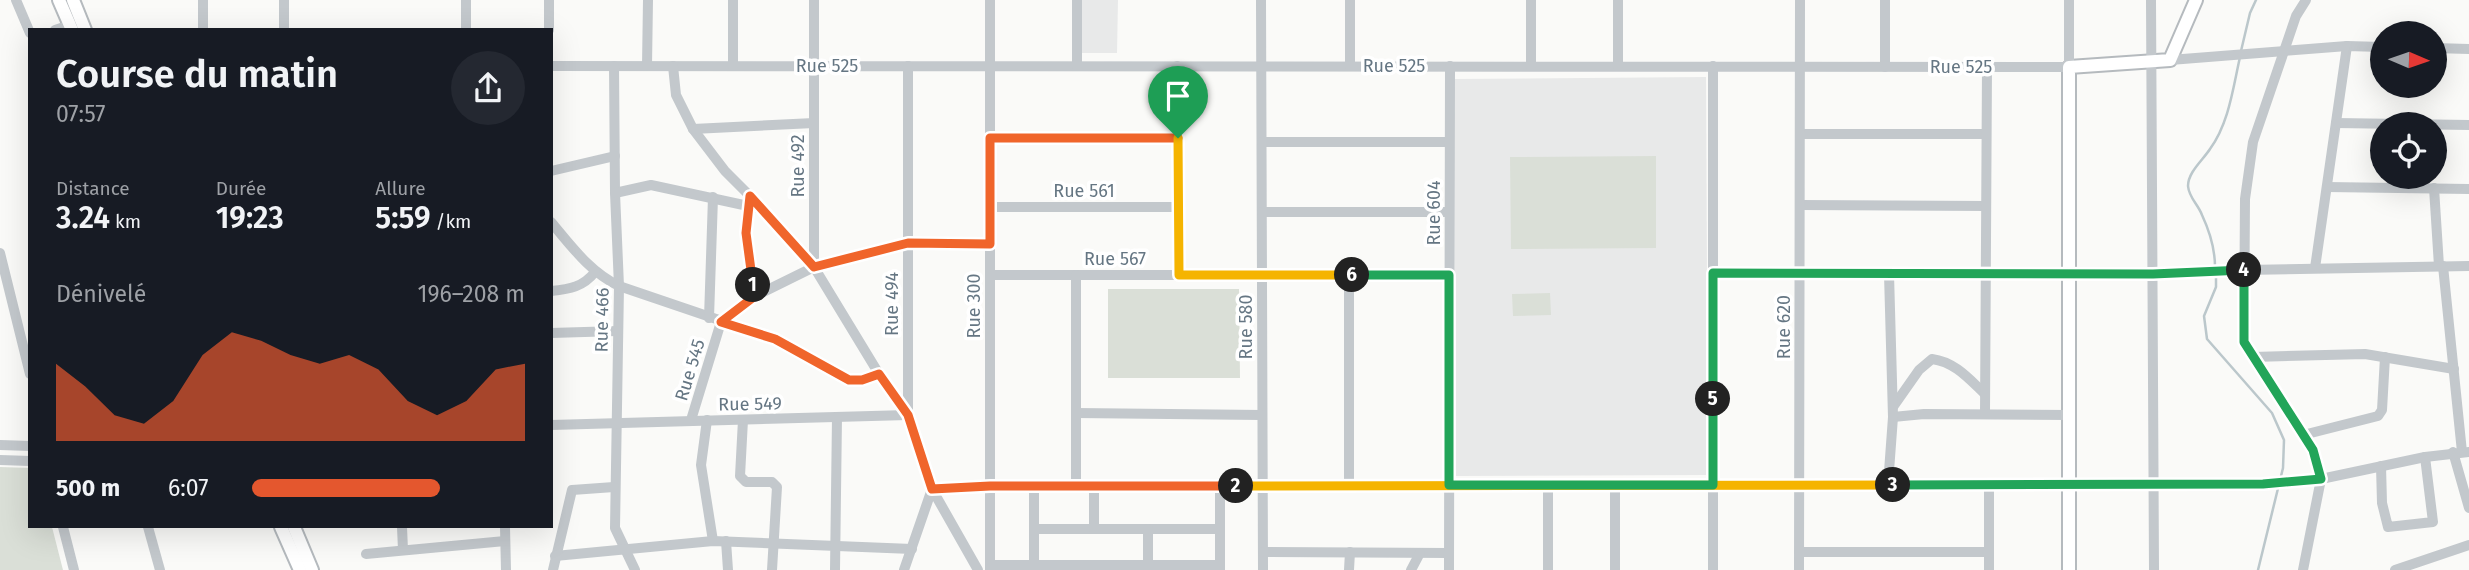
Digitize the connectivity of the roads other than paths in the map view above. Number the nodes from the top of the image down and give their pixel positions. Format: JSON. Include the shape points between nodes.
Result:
{"nodes":[{"id":1,"x":16,"y":0,"type":"edge"},
{"id":2,"x":60,"y":0,"type":"edge"},
{"id":3,"x":73,"y":0,"type":"edge"},
{"id":4,"x":203,"y":0,"type":"edge"},
{"id":5,"x":284,"y":0,"type":"edge"},
{"id":6,"x":466,"y":0,"type":"edge"},
{"id":7,"x":550,"y":0,"type":"edge"},
{"id":8,"x":648,"y":0,"type":"edge"},
{"id":9,"x":733,"y":0,"type":"edge"},
{"id":10,"x":814,"y":0,"type":"edge"},
{"id":11,"x":990,"y":0,"type":"edge"},
{"id":12,"x":1077,"y":0,"type":"edge"},
{"id":13,"x":1261,"y":0,"type":"edge"},
{"id":14,"x":1350,"y":0,"type":"edge"},
{"id":15,"x":1531,"y":0,"type":"edge"},
{"id":16,"x":1618,"y":0,"type":"edge"},
{"id":17,"x":1800,"y":0,"type":"edge"},
{"id":18,"x":1885,"y":0,"type":"edge"},
{"id":19,"x":2069,"y":0,"type":"edge"},
{"id":20,"x":2151,"y":0,"type":"edge"},
{"id":21,"x":2196,"y":0,"type":"edge"},
{"id":22,"x":2306,"y":0,"type":"edge"},
{"id":23,"x":28,"y":28,"type":"edge"},
{"id":24,"x":71,"y":28,"type":"edge"},
{"id":25,"x":84,"y":28,"type":"edge"},
{"id":26,"x":203,"y":28,"type":"edge"},
{"id":27,"x":284,"y":28,"type":"edge"},
{"id":28,"x":466,"y":28,"type":"edge"},
{"id":29,"x":550,"y":28,"type":"edge"},
{"id":30,"x":2347,"y":46,"type":"junction"},
{"id":31,"x":2370,"y":47,"type":"edge"},
{"id":32,"x":2447,"y":48,"type":"edge"},
{"id":33,"x":2469,"y":48,"type":"edge"},
{"id":34,"x":2284,"y":52,"type":"junction"},
{"id":35,"x":2170,"y":60,"type":"junction"},
{"id":36,"x":2151,"y":63,"type":"junction"},
{"id":37,"x":553,"y":66,"type":"edge"},
{"id":38,"x":614,"y":66,"type":"junction"},
{"id":39,"x":648,"y":66,"type":"junction"},
{"id":40,"x":673,"y":66,"type":"junction"},
{"id":41,"x":733,"y":66,"type":"junction"},
{"id":42,"x":814,"y":66,"type":"junction"},
{"id":43,"x":908,"y":66,"type":"junction"},
{"id":44,"x":990,"y":66,"type":"junction"},
{"id":45,"x":1077,"y":66,"type":"junction"},
{"id":46,"x":1177,"y":66,"type":"junction"},
{"id":47,"x":1262,"y":66,"type":"junction"},
{"id":48,"x":1350,"y":66,"type":"junction"},
{"id":49,"x":1450,"y":66,"type":"junction"},
{"id":50,"x":1531,"y":66,"type":"junction"},
{"id":51,"x":1618,"y":66,"type":"junction"},
{"id":52,"x":1713,"y":66,"type":"junction"},
{"id":53,"x":1800,"y":66,"type":"junction"},
{"id":54,"x":1885,"y":66,"type":"junction"},
{"id":55,"x":1987,"y":67,"type":"junction"},
{"id":56,"x":2069,"y":67,"type":"junction"},
{"id":57,"x":814,"y":123,"type":"junction"},
{"id":58,"x":2336,"y":123,"type":"junction"},
{"id":59,"x":2469,"y":125,"type":"edge"},
{"id":60,"x":693,"y":129,"type":"junction"},
{"id":61,"x":1800,"y":134,"type":"junction"},
{"id":62,"x":1986,"y":134,"type":"junction"},
{"id":63,"x":990,"y":138,"type":"junction"},
{"id":64,"x":1178,"y":138,"type":"junction"},
{"id":65,"x":1262,"y":142,"type":"junction"},
{"id":66,"x":1449,"y":142,"type":"junction"},
{"id":67,"x":615,"y":156,"type":"junction"},
{"id":68,"x":553,"y":171,"type":"edge"},
{"id":69,"x":2326,"y":187,"type":"junction"},
{"id":70,"x":2370,"y":187,"type":"edge"},
{"id":71,"x":2447,"y":188,"type":"edge"},
{"id":72,"x":2434,"y":189,"type":"edge"},
{"id":73,"x":2469,"y":189,"type":"edge"},
{"id":74,"x":615,"y":193,"type":"junction"},
{"id":75,"x":713,"y":197,"type":"junction"},
{"id":76,"x":749,"y":201,"type":"junction"},
{"id":77,"x":1800,"y":205,"type":"junction"},
{"id":78,"x":1986,"y":206,"type":"junction"},
{"id":79,"x":990,"y":207,"type":"junction"},
{"id":80,"x":1178,"y":207,"type":"junction"},
{"id":81,"x":1262,"y":212,"type":"junction"},
{"id":82,"x":1449,"y":212,"type":"junction"},
{"id":83,"x":553,"y":224,"type":"edge"},
{"id":84,"x":908,"y":243,"type":"junction"},
{"id":85,"x":990,"y":244,"type":"junction"},
{"id":86,"x":0,"y":253,"type":"edge"},
{"id":87,"x":2441,"y":266,"type":"junction"},
{"id":88,"x":2469,"y":266,"type":"edge"},
{"id":89,"x":814,"y":267,"type":"junction"},
{"id":90,"x":2315,"y":268,"type":"junction"},
{"id":91,"x":2244,"y":270,"type":"junction"},
{"id":92,"x":596,"y":272,"type":"junction"},
{"id":93,"x":1713,"y":273,"type":"junction"},
{"id":94,"x":1800,"y":273,"type":"junction"},
{"id":95,"x":1889,"y":274,"type":"junction"},
{"id":96,"x":1986,"y":274,"type":"junction"},
{"id":97,"x":2069,"y":274,"type":"junction"},
{"id":98,"x":2153,"y":274,"type":"junction"},
{"id":99,"x":990,"y":275,"type":"junction"},
{"id":100,"x":1076,"y":275,"type":"junction"},
{"id":101,"x":1179,"y":275,"type":"junction"},
{"id":102,"x":1262,"y":275,"type":"junction"},
{"id":103,"x":1349,"y":275,"type":"junction"},
{"id":104,"x":1449,"y":275,"type":"junction"},
{"id":105,"x":619,"y":286,"type":"junction"},
{"id":106,"x":553,"y":291,"type":"edge"},
{"id":107,"x":755,"y":296,"type":"junction"},
{"id":108,"x":709,"y":318,"type":"junction"},
{"id":109,"x":721,"y":322,"type":"junction"},
{"id":110,"x":618,"y":331,"type":"junction"},
{"id":111,"x":553,"y":333,"type":"edge"},
{"id":112,"x":2253,"y":357,"type":"junction"},
{"id":113,"x":2385,"y":357,"type":"junction"},
{"id":114,"x":28,"y":366,"type":"edge"},
{"id":115,"x":2454,"y":369,"type":"junction"},
{"id":116,"x":879,"y":374,"type":"junction"},
{"id":117,"x":1985,"y":394,"type":"junction"},
{"id":118,"x":1893,"y":412,"type":"junction"},
{"id":119,"x":1076,"y":413,"type":"junction"},
{"id":120,"x":1984,"y":414,"type":"junction"},
{"id":121,"x":908,"y":415,"type":"junction"},
{"id":122,"x":1262,"y":415,"type":"junction"},
{"id":123,"x":2069,"y":415,"type":"junction"},
{"id":124,"x":837,"y":417,"type":"junction"},
{"id":125,"x":743,"y":420,"type":"junction"},
{"id":126,"x":691,"y":421,"type":"junction"},
{"id":127,"x":707,"y":421,"type":"junction"},
{"id":128,"x":615,"y":423,"type":"junction"},
{"id":129,"x":553,"y":425,"type":"edge"},
{"id":130,"x":2303,"y":435,"type":"junction"},
{"id":131,"x":0,"y":445,"type":"edge"},
{"id":132,"x":28,"y":446,"type":"edge"},
{"id":133,"x":2462,"y":452,"type":"edge"},
{"id":134,"x":2425,"y":457,"type":"junction"},
{"id":135,"x":0,"y":460,"type":"edge"},
{"id":136,"x":28,"y":461,"type":"edge"},
{"id":137,"x":2381,"y":466,"type":"junction"},
{"id":138,"x":2321,"y":479,"type":"junction"},
{"id":139,"x":2069,"y":484,"type":"junction"},
{"id":140,"x":2154,"y":484,"type":"junction"},
{"id":141,"x":1349,"y":485,"type":"junction"},
{"id":142,"x":1449,"y":485,"type":"junction"},
{"id":143,"x":1548,"y":485,"type":"junction"},
{"id":144,"x":1615,"y":485,"type":"junction"},
{"id":145,"x":1713,"y":485,"type":"junction"},
{"id":146,"x":1799,"y":485,"type":"junction"},
{"id":147,"x":1888,"y":485,"type":"junction"},
{"id":148,"x":1989,"y":485,"type":"junction"},
{"id":149,"x":990,"y":486,"type":"junction"},
{"id":150,"x":1034,"y":486,"type":"junction"},
{"id":151,"x":1076,"y":486,"type":"junction"},
{"id":152,"x":1094,"y":486,"type":"junction"},
{"id":153,"x":1220,"y":486,"type":"junction"},
{"id":154,"x":1263,"y":486,"type":"junction"},
{"id":155,"x":614,"y":487,"type":"junction"},
{"id":156,"x":932,"y":489,"type":"junction"},
{"id":157,"x":2469,"y":508,"type":"edge"},
{"id":158,"x":63,"y":528,"type":"edge"},
{"id":159,"x":148,"y":528,"type":"edge"},
{"id":160,"x":281,"y":528,"type":"edge"},
{"id":161,"x":294,"y":528,"type":"edge"},
{"id":162,"x":402,"y":528,"type":"edge"},
{"id":163,"x":505,"y":528,"type":"edge"},
{"id":164,"x":1034,"y":529,"type":"junction"},
{"id":165,"x":1094,"y":529,"type":"junction"},
{"id":166,"x":1148,"y":529,"type":"junction"},
{"id":167,"x":1220,"y":529,"type":"junction"},
{"id":168,"x":505,"y":541,"type":"junction"},
{"id":169,"x":713,"y":541,"type":"junction"},
{"id":170,"x":726,"y":541,"type":"junction"},
{"id":171,"x":774,"y":543,"type":"junction"},
{"id":172,"x":2469,"y":545,"type":"edge"},
{"id":173,"x":835,"y":546,"type":"junction"},
{"id":174,"x":623,"y":549,"type":"junction"},
{"id":175,"x":912,"y":549,"type":"junction"},
{"id":176,"x":403,"y":550,"type":"junction"},
{"id":177,"x":1263,"y":552,"type":"junction"},
{"id":178,"x":1349,"y":552,"type":"junction"},
{"id":179,"x":1420,"y":552,"type":"junction"},
{"id":180,"x":1799,"y":552,"type":"junction"},
{"id":181,"x":1989,"y":552,"type":"junction"},
{"id":182,"x":1449,"y":553,"type":"junction"},
{"id":183,"x":366,"y":554,"type":"dead end"},
{"id":184,"x":555,"y":556,"type":"junction"},
{"id":185,"x":1148,"y":565,"type":"junction"},
{"id":186,"x":990,"y":567,"type":"edge"},
{"id":187,"x":1034,"y":567,"type":"edge"},
{"id":188,"x":1112,"y":567,"type":"edge"},
{"id":189,"x":1220,"y":567,"type":"edge"},
{"id":190,"x":1351,"y":569,"type":"edge"},
{"id":191,"x":74,"y":570,"type":"edge"},
{"id":192,"x":160,"y":570,"type":"edge"},
{"id":193,"x":300,"y":570,"type":"edge"},
{"id":194,"x":312,"y":570,"type":"edge"},
{"id":195,"x":506,"y":570,"type":"edge"},
{"id":196,"x":553,"y":570,"type":"edge"},
{"id":197,"x":635,"y":570,"type":"edge"},
{"id":198,"x":728,"y":570,"type":"edge"},
{"id":199,"x":772,"y":570,"type":"edge"},
{"id":200,"x":835,"y":570,"type":"edge"},
{"id":201,"x":904,"y":570,"type":"edge"},
{"id":202,"x":978,"y":570,"type":"edge"},
{"id":203,"x":1263,"y":570,"type":"edge"},
{"id":204,"x":1411,"y":570,"type":"edge"},
{"id":205,"x":1449,"y":570,"type":"edge"},
{"id":206,"x":1548,"y":570,"type":"edge"},
{"id":207,"x":1615,"y":570,"type":"edge"},
{"id":208,"x":1713,"y":570,"type":"edge"},
{"id":209,"x":1799,"y":570,"type":"edge"},
{"id":210,"x":1989,"y":570,"type":"edge"},
{"id":211,"x":2069,"y":570,"type":"edge"},
{"id":212,"x":2154,"y":570,"type":"edge"},
{"id":213,"x":2303,"y":570,"type":"edge"},
{"id":214,"x":2395,"y":570,"type":"edge"}],
"edges":[{"from":1,"to":23,"type":"street"},
{"from":2,"to":24,"type":"main road"},
{"from":3,"to":25,"type":"main road"},
{"from":4,"to":26,"type":"street"},
{"from":5,"to":27,"type":"street"},
{"from":6,"to":28,"type":"street"},
{"from":7,"to":29,"type":"street"},
{"from":8,"to":39,"type":"street"},
{"from":9,"to":41,"type":"street"},
{"from":10,"to":42,"type":"street","name":"Rue 492"},
{"from":11,"to":44,"type":"street","name":"Rue 300"},
{"from":12,"to":45,"type":"street"},
{"from":13,"to":47,"type":"street","name":"Rue 580"},
{"from":14,"to":48,"type":"street"},
{"from":15,"to":50,"type":"street"},
{"from":16,"to":51,"type":"street"},
{"from":17,"to":53,"type":"street","name":"Rue 620"},
{"from":18,"to":54,"type":"street"},
{"from":19,"to":56,"type":"street"},
{"from":20,"to":36,"type":"street"},
{"from":21,"to":35,"type":"main road"},
{"from":22,"to":34,"type":"street"},
{"from":30,"to":31,"type":"street"},
{"from":30,"to":34,"type":"street"},
{"from":30,"to":58,"type":"street"},
{"from":32,"to":33,"type":"street"},
{"from":34,"to":35,"type":"street"},
{"from":34,"to":91,"type":"street","via":[[2253,142],[2245,199]]},
{"from":35,"to":36,"type":"main road","name":"Rue 525"},
{"from":36,"to":56,"type":"main road","name":"Rue 525"},
{"from":36,"to":98,"type":"street"},
{"from":37,"to":38,"type":"street","name":"Rue 525"},
{"from":38,"to":39,"type":"street","name":"Rue 525"},
{"from":38,"to":67,"type":"street","name":"Rue 466"},
{"from":39,"to":40,"type":"street","name":"Rue 525"},
{"from":40,"to":41,"type":"street","name":"Rue 525"},
{"from":40,"to":60,"type":"street","via":[[676,95]]},
{"from":41,"to":42,"type":"street","name":"Rue 525"},
{"from":42,"to":43,"type":"street","name":"Rue 525"},
{"from":42,"to":57,"type":"street","name":"Rue 492"},
{"from":43,"to":44,"type":"street","name":"Rue 525"},
{"from":43,"to":84,"type":"street","name":"Rue 494"},
{"from":44,"to":45,"type":"street","name":"Rue 525"},
{"from":44,"to":63,"type":"street","name":"Rue 300"},
{"from":45,"to":46,"type":"street","name":"Rue 525"},
{"from":46,"to":47,"type":"street","name":"Rue 525"},
{"from":46,"to":64,"type":"street"},
{"from":47,"to":48,"type":"street","name":"Rue 525"},
{"from":47,"to":65,"type":"street","name":"Rue 580"},
{"from":48,"to":49,"type":"street","name":"Rue 525"},
{"from":49,"to":50,"type":"street","name":"Rue 525"},
{"from":49,"to":66,"type":"street","name":"Rue 604"},
{"from":50,"to":51,"type":"street","name":"Rue 525"},
{"from":51,"to":52,"type":"street","name":"Rue 525"},
{"from":52,"to":53,"type":"street","name":"Rue 525"},
{"from":52,"to":93,"type":"street"},
{"from":53,"to":54,"type":"street","name":"Rue 525"},
{"from":53,"to":61,"type":"street","name":"Rue 620"},
{"from":54,"to":55,"type":"street","name":"Rue 525"},
{"from":55,"to":56,"type":"street","name":"Rue 525"},
{"from":55,"to":62,"type":"street"},
{"from":56,"to":97,"type":"main road"},
{"from":57,"to":60,"type":"street"},
{"from":57,"to":89,"type":"street","name":"Rue 492"},
{"from":58,"to":59,"type":"street"},
{"from":58,"to":69,"type":"street"},
{"from":60,"to":76,"type":"street"},
{"from":61,"to":62,"type":"street"},
{"from":61,"to":77,"type":"street","name":"Rue 620"},
{"from":62,"to":78,"type":"street"},
{"from":63,"to":64,"type":"street"},
{"from":63,"to":79,"type":"street","name":"Rue 300"},
{"from":64,"to":80,"type":"street"},
{"from":65,"to":66,"type":"street"},
{"from":65,"to":81,"type":"street","name":"Rue 580"},
{"from":66,"to":82,"type":"street","name":"Rue 604"},
{"from":67,"to":68,"type":"street"},
{"from":67,"to":74,"type":"street","name":"Rue 466"},
{"from":69,"to":70,"type":"street"},
{"from":69,"to":90,"type":"street"},
{"from":71,"to":73,"type":"street"},
{"from":72,"to":87,"type":"street"},
{"from":74,"to":75,"type":"street","via":[[651,185]]},
{"from":74,"to":105,"type":"street","name":"Rue 466"},
{"from":75,"to":76,"type":"street"},
{"from":75,"to":108,"type":"street"},
{"from":76,"to":89,"type":"street","via":[[764,210]]},
{"from":76,"to":107,"type":"street","via":[[746,233]]},
{"from":77,"to":78,"type":"street"},
{"from":77,"to":94,"type":"street","name":"Rue 620"},
{"from":78,"to":96,"type":"street"},
{"from":79,"to":80,"type":"street","name":"Rue 561"},
{"from":79,"to":85,"type":"street","name":"Rue 300"},
{"from":80,"to":101,"type":"street"},
{"from":81,"to":82,"type":"street"},
{"from":81,"to":102,"type":"street","name":"Rue 580"},
{"from":82,"to":104,"type":"street","name":"Rue 604"},
{"from":83,"to":92,"type":"street"},
{"from":84,"to":85,"type":"street","name":"Rue 545"},
{"from":84,"to":89,"type":"street","name":"Rue 545"},
{"from":84,"to":121,"type":"street","name":"Rue 494"},
{"from":85,"to":99,"type":"street","name":"Rue 300"},
{"from":86,"to":114,"type":"street"},
{"from":87,"to":88,"type":"street"},
{"from":87,"to":90,"type":"street"},
{"from":87,"to":115,"type":"street"},
{"from":89,"to":107,"type":"street","name":"Rue 545"},
{"from":89,"to":116,"type":"street"},
{"from":90,"to":91,"type":"street"},
{"from":91,"to":98,"type":"street"},
{"from":91,"to":112,"type":"street","via":[[2244,342]]},
{"from":92,"to":105,"type":"street"},
{"from":92,"to":106,"type":"street","via":[[572,289]]},
{"from":93,"to":94,"type":"street"},
{"from":93,"to":145,"type":"street"},
{"from":94,"to":95,"type":"street"},
{"from":94,"to":146,"type":"street","name":"Rue 620"},
{"from":95,"to":96,"type":"street"},
{"from":95,"to":118,"type":"street"},
{"from":96,"to":97,"type":"street"},
{"from":96,"to":117,"type":"street"},
{"from":97,"to":98,"type":"street"},
{"from":97,"to":123,"type":"main road"},
{"from":98,"to":140,"type":"street"},
{"from":99,"to":100,"type":"street","name":"Rue 567"},
{"from":99,"to":149,"type":"street","name":"Rue 300"},
{"from":100,"to":101,"type":"street","name":"Rue 567"},
{"from":100,"to":119,"type":"street"},
{"from":101,"to":102,"type":"street","name":"Rue 567"},
{"from":102,"to":103,"type":"street","name":"Rue 567"},
{"from":102,"to":122,"type":"street","name":"Rue 580"},
{"from":103,"to":104,"type":"street","name":"Rue 567"},
{"from":103,"to":141,"type":"street"},
{"from":104,"to":142,"type":"street","name":"Rue 604"},
{"from":105,"to":108,"type":"street"},
{"from":105,"to":110,"type":"street","name":"Rue 466"},
{"from":107,"to":109,"type":"street","name":"Rue 545"},
{"from":108,"to":109,"type":"street"},
{"from":109,"to":116,"type":"street","via":[[775,339],[849,380]]},
{"from":109,"to":126,"type":"street","name":"Rue 545"},
{"from":110,"to":111,"type":"street"},
{"from":110,"to":128,"type":"street","name":"Rue 466"},
{"from":112,"to":113,"type":"street"},
{"from":112,"to":130,"type":"street"},
{"from":113,"to":115,"type":"street"},
{"from":113,"to":130,"type":"street","via":[[2378,416]]},
{"from":115,"to":133,"type":"street"},
{"from":116,"to":121,"type":"street"},
{"from":117,"to":118,"type":"street","via":[[1963,373],[1932,359],[1919,370]]},
{"from":117,"to":120,"type":"street"},
{"from":118,"to":120,"type":"street"},
{"from":118,"to":147,"type":"street"},
{"from":119,"to":122,"type":"street"},
{"from":119,"to":151,"type":"street"},
{"from":120,"to":123,"type":"street"},
{"from":121,"to":124,"type":"street","name":"Rue 549"},
{"from":121,"to":156,"type":"street"},
{"from":122,"to":154,"type":"street","name":"Rue 580"},
{"from":123,"to":139,"type":"main road"},
{"from":124,"to":125,"type":"street","name":"Rue 549"},
{"from":124,"to":173,"type":"street"},
{"from":125,"to":127,"type":"street","name":"Rue 549"},
{"from":125,"to":171,"type":"street","via":[[740,476],[747,482],[775,484]]},
{"from":126,"to":127,"type":"street","name":"Rue 549"},
{"from":126,"to":128,"type":"street","name":"Rue 549"},
{"from":127,"to":169,"type":"street","via":[[701,465]]},
{"from":128,"to":129,"type":"street","name":"Rue 549"},
{"from":128,"to":155,"type":"street","name":"Rue 466"},
{"from":130,"to":138,"type":"street","via":[[2313,450]]},
{"from":131,"to":132,"type":"street"},
{"from":133,"to":134,"type":"street"},
{"from":133,"to":157,"type":"street"},
{"from":134,"to":137,"type":"street"},
{"from":134,"to":137,"type":"street","via":[[2433,522],[2388,527]]},
{"from":135,"to":136,"type":"street"},
{"from":137,"to":138,"type":"street"},
{"from":138,"to":140,"type":"street"},
{"from":138,"to":213,"type":"street"},
{"from":139,"to":140,"type":"street"},
{"from":139,"to":148,"type":"street"},
{"from":139,"to":211,"type":"main road"},
{"from":140,"to":212,"type":"street"},
{"from":141,"to":142,"type":"street"},
{"from":141,"to":154,"type":"street"},
{"from":142,"to":143,"type":"street"},
{"from":142,"to":182,"type":"street","name":"Rue 604"},
{"from":143,"to":144,"type":"street"},
{"from":143,"to":206,"type":"street"},
{"from":144,"to":145,"type":"street"},
{"from":144,"to":207,"type":"street"},
{"from":145,"to":146,"type":"street"},
{"from":145,"to":208,"type":"street"},
{"from":146,"to":147,"type":"street"},
{"from":146,"to":180,"type":"street","name":"Rue 620"},
{"from":147,"to":148,"type":"street"},
{"from":148,"to":181,"type":"street"},
{"from":149,"to":150,"type":"street"},
{"from":149,"to":156,"type":"street"},
{"from":149,"to":186,"type":"street","name":"Rue 300"},
{"from":150,"to":151,"type":"street"},
{"from":150,"to":164,"type":"street"},
{"from":151,"to":152,"type":"street"},
{"from":152,"to":153,"type":"street"},
{"from":152,"to":165,"type":"street"},
{"from":153,"to":154,"type":"street"},
{"from":153,"to":167,"type":"street"},
{"from":154,"to":177,"type":"street","name":"Rue 580"},
{"from":155,"to":174,"type":"street","name":"Rue 466","via":[[615,528]]},
{"from":155,"to":184,"type":"street","via":[[572,490]]},
{"from":156,"to":175,"type":"street"},
{"from":156,"to":202,"type":"street"},
{"from":158,"to":191,"type":"street"},
{"from":159,"to":192,"type":"street"},
{"from":160,"to":193,"type":"main road"},
{"from":161,"to":194,"type":"main road"},
{"from":162,"to":176,"type":"street"},
{"from":163,"to":168,"type":"street"},
{"from":164,"to":165,"type":"street"},
{"from":164,"to":187,"type":"street"},
{"from":165,"to":166,"type":"street"},
{"from":166,"to":167,"type":"street"},
{"from":166,"to":185,"type":"street"},
{"from":167,"to":189,"type":"street"},
{"from":168,"to":176,"type":"street"},
{"from":168,"to":195,"type":"street"},
{"from":169,"to":170,"type":"street"},
{"from":169,"to":174,"type":"street"},
{"from":170,"to":171,"type":"street"},
{"from":170,"to":198,"type":"street"},
{"from":171,"to":173,"type":"street"},
{"from":171,"to":199,"type":"street"},
{"from":172,"to":214,"type":"street"},
{"from":173,"to":175,"type":"street"},
{"from":173,"to":200,"type":"street"},
{"from":174,"to":184,"type":"street"},
{"from":174,"to":197,"type":"street","name":"Rue 466"},
{"from":175,"to":201,"type":"street"},
{"from":176,"to":183,"type":"street"},
{"from":177,"to":178,"type":"street"},
{"from":177,"to":203,"type":"street","name":"Rue 580"},
{"from":178,"to":179,"type":"street"},
{"from":178,"to":190,"type":"street"},
{"from":179,"to":182,"type":"street"},
{"from":179,"to":204,"type":"street"},
{"from":180,"to":181,"type":"street"},
{"from":180,"to":209,"type":"street","name":"Rue 620"},
{"from":181,"to":210,"type":"street"},
{"from":182,"to":205,"type":"street","name":"Rue 604"},
{"from":184,"to":196,"type":"street"},
{"from":185,"to":188,"type":"street"},
{"from":185,"to":189,"type":"street"},
{"from":186,"to":187,"type":"street"},
{"from":187,"to":188,"type":"street"}]}
